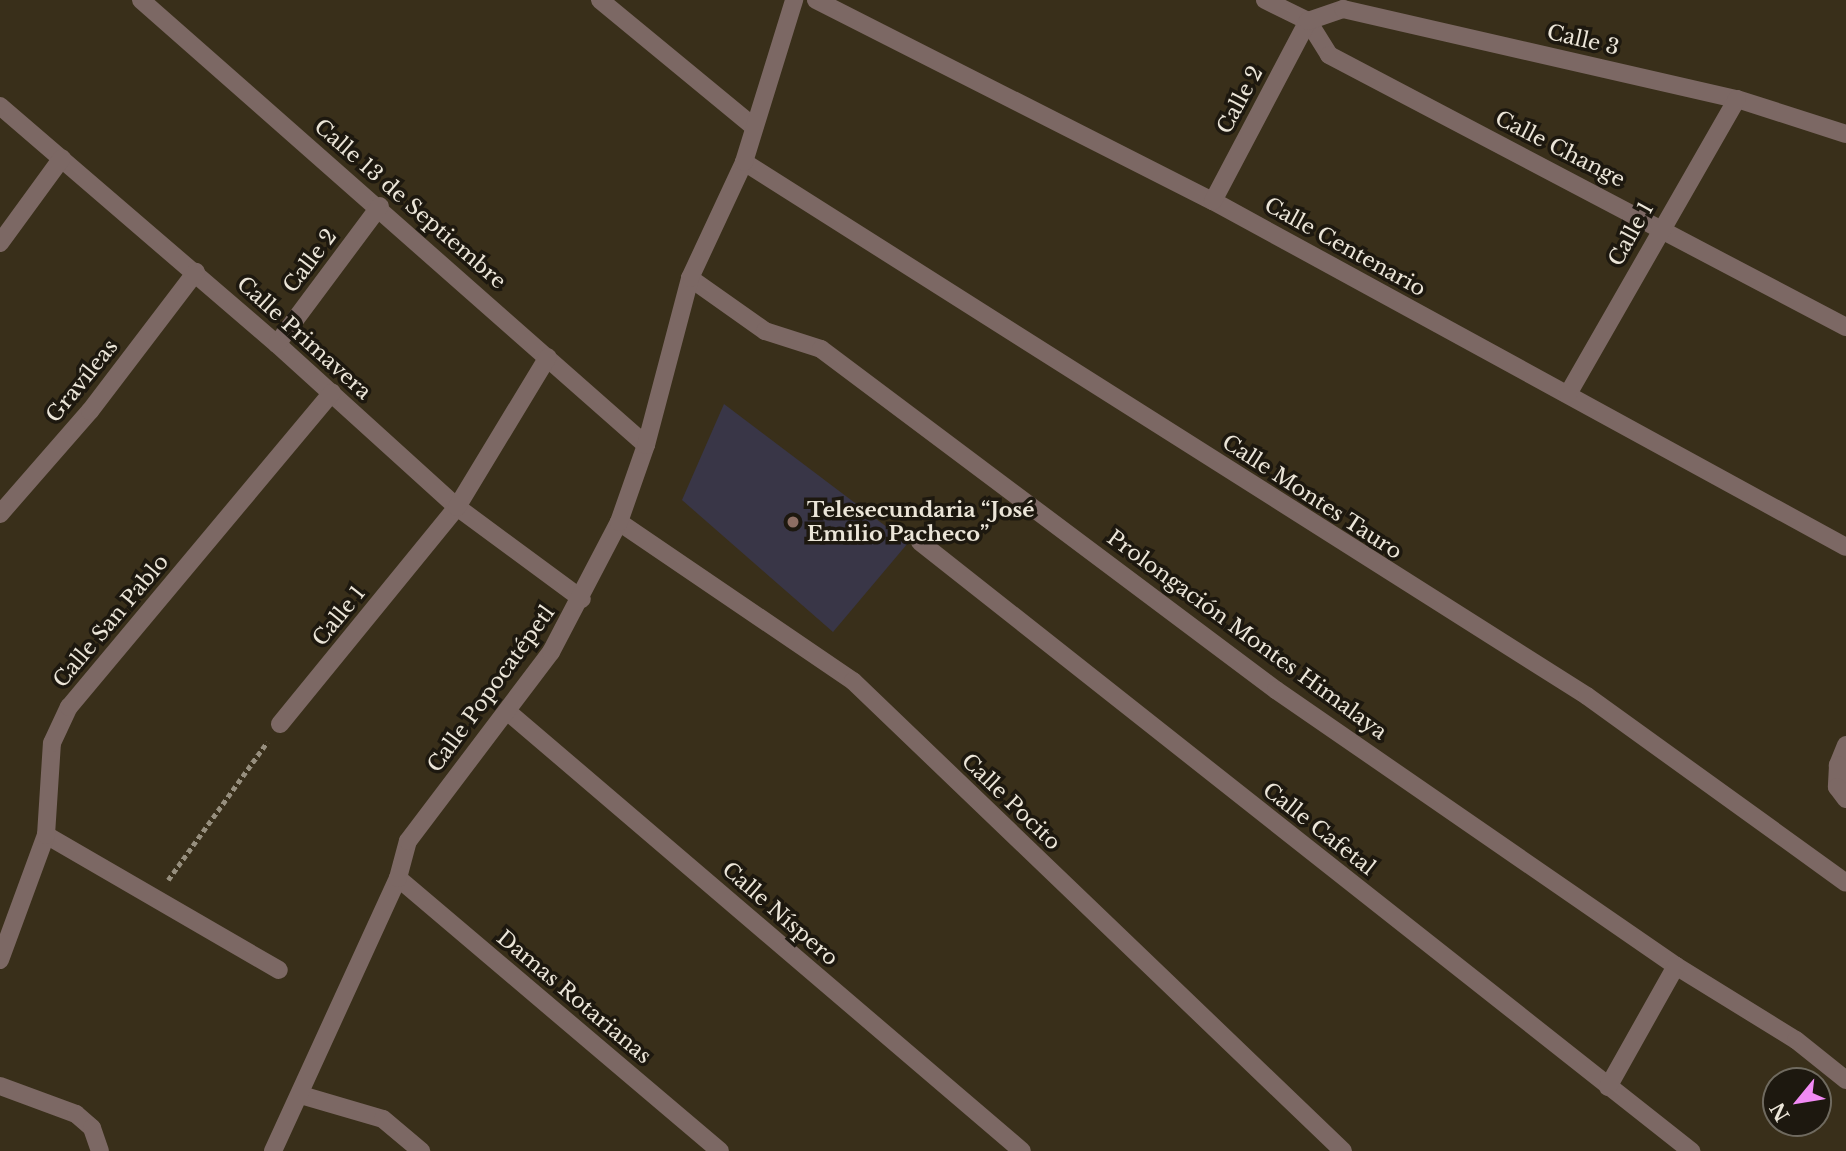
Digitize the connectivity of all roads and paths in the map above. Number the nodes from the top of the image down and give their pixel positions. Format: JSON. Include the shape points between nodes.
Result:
{"nodes":[{"id":1,"x":141,"y":0,"type":"edge"},
{"id":2,"x":600,"y":0,"type":"edge"},
{"id":3,"x":794,"y":0,"type":"edge"},
{"id":4,"x":816,"y":0,"type":"edge"},
{"id":5,"x":1265,"y":0,"type":"edge"},
{"id":6,"x":1308,"y":21,"type":"junction"},
{"id":7,"x":1737,"y":99,"type":"junction"},
{"id":8,"x":0,"y":106,"type":"edge"},
{"id":9,"x":754,"y":127,"type":"junction"},
{"id":10,"x":1846,"y":134,"type":"edge"},
{"id":11,"x":62,"y":158,"type":"junction"},
{"id":12,"x":744,"y":162,"type":"junction"},
{"id":13,"x":1213,"y":201,"type":"junction"},
{"id":14,"x":380,"y":206,"type":"junction"},
{"id":15,"x":1660,"y":227,"type":"junction"},
{"id":16,"x":0,"y":243,"type":"edge"},
{"id":17,"x":196,"y":272,"type":"junction"},
{"id":18,"x":691,"y":278,"type":"junction"},
{"id":19,"x":1846,"y":327,"type":"edge"},
{"id":20,"x":277,"y":344,"type":"junction"},
{"id":21,"x":548,"y":357,"type":"junction"},
{"id":22,"x":332,"y":392,"type":"junction"},
{"id":23,"x":1568,"y":394,"type":"junction"},
{"id":24,"x":646,"y":445,"type":"junction"},
{"id":25,"x":457,"y":508,"type":"junction"},
{"id":26,"x":0,"y":514,"type":"edge"},
{"id":27,"x":619,"y":522,"type":"junction"},
{"id":28,"x":920,"y":542,"type":"dead end"},
{"id":29,"x":1846,"y":547,"type":"edge"},
{"id":30,"x":582,"y":599,"type":"junction"},
{"id":31,"x":507,"y":711,"type":"junction"},
{"id":32,"x":280,"y":724,"type":"joint"},
{"id":33,"x":1846,"y":745,"type":"edge"},
{"id":34,"x":1846,"y":799,"type":"edge"},
{"id":35,"x":46,"y":835,"type":"junction"},
{"id":36,"x":398,"y":878,"type":"junction"},
{"id":37,"x":1846,"y":883,"type":"edge"},
{"id":38,"x":155,"y":898,"type":"junction"},
{"id":39,"x":0,"y":960,"type":"edge"},
{"id":40,"x":1676,"y":966,"type":"junction"},
{"id":41,"x":279,"y":970,"type":"dead end"},
{"id":42,"x":1846,"y":1080,"type":"edge"},
{"id":43,"x":0,"y":1086,"type":"edge"},
{"id":44,"x":1608,"y":1087,"type":"junction"},
{"id":45,"x":301,"y":1095,"type":"junction"},
{"id":46,"x":100,"y":1151,"type":"edge"},
{"id":47,"x":273,"y":1151,"type":"edge"},
{"id":48,"x":421,"y":1151,"type":"edge"},
{"id":49,"x":720,"y":1151,"type":"edge"},
{"id":50,"x":1022,"y":1151,"type":"edge"},
{"id":51,"x":1343,"y":1151,"type":"edge"},
{"id":52,"x":1691,"y":1151,"type":"edge"}],
"edges":[{"from":1,"to":14,"type":"street","name":"Calle 13 de Septiembre"},
{"from":2,"to":9,"type":"street"},
{"from":3,"to":9,"type":"street","name":"Calle Popocatépetl"},
{"from":4,"to":13,"type":"street","name":"Calle Centenario"},
{"from":5,"to":6,"type":"street"},
{"from":6,"to":7,"type":"street","name":"Calle 3","via":[[1343,9]]},
{"from":6,"to":13,"type":"street","name":"Calle 2"},
{"from":6,"to":15,"type":"street","name":"Calle Change","via":[[1329,55]]},
{"from":7,"to":10,"type":"street","name":"Calle 3"},
{"from":7,"to":15,"type":"street","name":"Calle 1"},
{"from":8,"to":11,"type":"street","name":"Calle Primavera"},
{"from":9,"to":12,"type":"street","name":"Calle Popocatépetl"},
{"from":11,"to":16,"type":"street"},
{"from":11,"to":17,"type":"street","name":"Calle Primavera"},
{"from":12,"to":18,"type":"street","name":"Calle Popocatépetl"},
{"from":12,"to":37,"type":"street","name":"Calle Montes Tauro","via":[[1587,696]]},
{"from":13,"to":23,"type":"street","name":"Calle Centenario"},
{"from":14,"to":20,"type":"street","name":"Calle 2"},
{"from":14,"to":21,"type":"street","name":"Calle 13 de Septiembre"},
{"from":15,"to":19,"type":"street","name":"Calle Change"},
{"from":15,"to":23,"type":"street","name":"Calle 1"},
{"from":17,"to":20,"type":"street","name":"Calle Primavera"},
{"from":17,"to":26,"type":"street","name":"Gravíleas","via":[[90,411]]},
{"from":18,"to":24,"type":"street","name":"Calle Popocatépetl"},
{"from":18,"to":40,"type":"street","name":"Prolongación Montes Himalaya","via":[[765,331],[821,349],[1276,690]]},
{"from":20,"to":22,"type":"street","name":"Calle Primavera"},
{"from":21,"to":24,"type":"street","name":"Calle 13 de Septiembre"},
{"from":21,"to":25,"type":"street","name":"Calle 1"},
{"from":22,"to":25,"type":"street","name":"Calle Primavera"},
{"from":22,"to":35,"type":"street","name":"Calle San Pablo","via":[[68,707],[52,743]]},
{"from":23,"to":29,"type":"street","name":"Calle Centenario"},
{"from":24,"to":27,"type":"street","name":"Calle Popocatépetl"},
{"from":25,"to":30,"type":"street","name":"Calle Primavera"},
{"from":25,"to":32,"type":"street","name":"Calle 1"},
{"from":27,"to":30,"type":"street","name":"Calle Popocatépetl"},
{"from":27,"to":51,"type":"street","name":"Calle Pocito","via":[[853,681]]},
{"from":28,"to":44,"type":"street","name":"Calle Cafetal"},
{"from":30,"to":31,"type":"street","name":"Calle Popocatépetl"},
{"from":31,"to":36,"type":"street","name":"Calle Popocatépetl","via":[[408,841]]},
{"from":31,"to":50,"type":"street","name":"Calle Níspero"},
{"from":32,"to":38,"type":"path"},
{"from":33,"to":34,"type":"street","via":[[1838,765],[1837,788]]},
{"from":35,"to":38,"type":"street"},
{"from":35,"to":39,"type":"street","name":"Calle San Pablo"},
{"from":36,"to":45,"type":"street","name":"Calle Popocatépetl"},
{"from":36,"to":49,"type":"street","name":"Damas Rotarianas"},
{"from":38,"to":41,"type":"street"},
{"from":40,"to":42,"type":"street","name":"Prolongación Montes Himalaya","via":[[1796,1040]]},
{"from":40,"to":44,"type":"street"},
{"from":43,"to":46,"type":"street","via":[[76,1114],[92,1128]]},
{"from":44,"to":52,"type":"street","name":"Calle Cafetal"},
{"from":45,"to":47,"type":"street","name":"Calle Popocatépetl"},
{"from":45,"to":48,"type":"street","via":[[383,1119]]}]}
